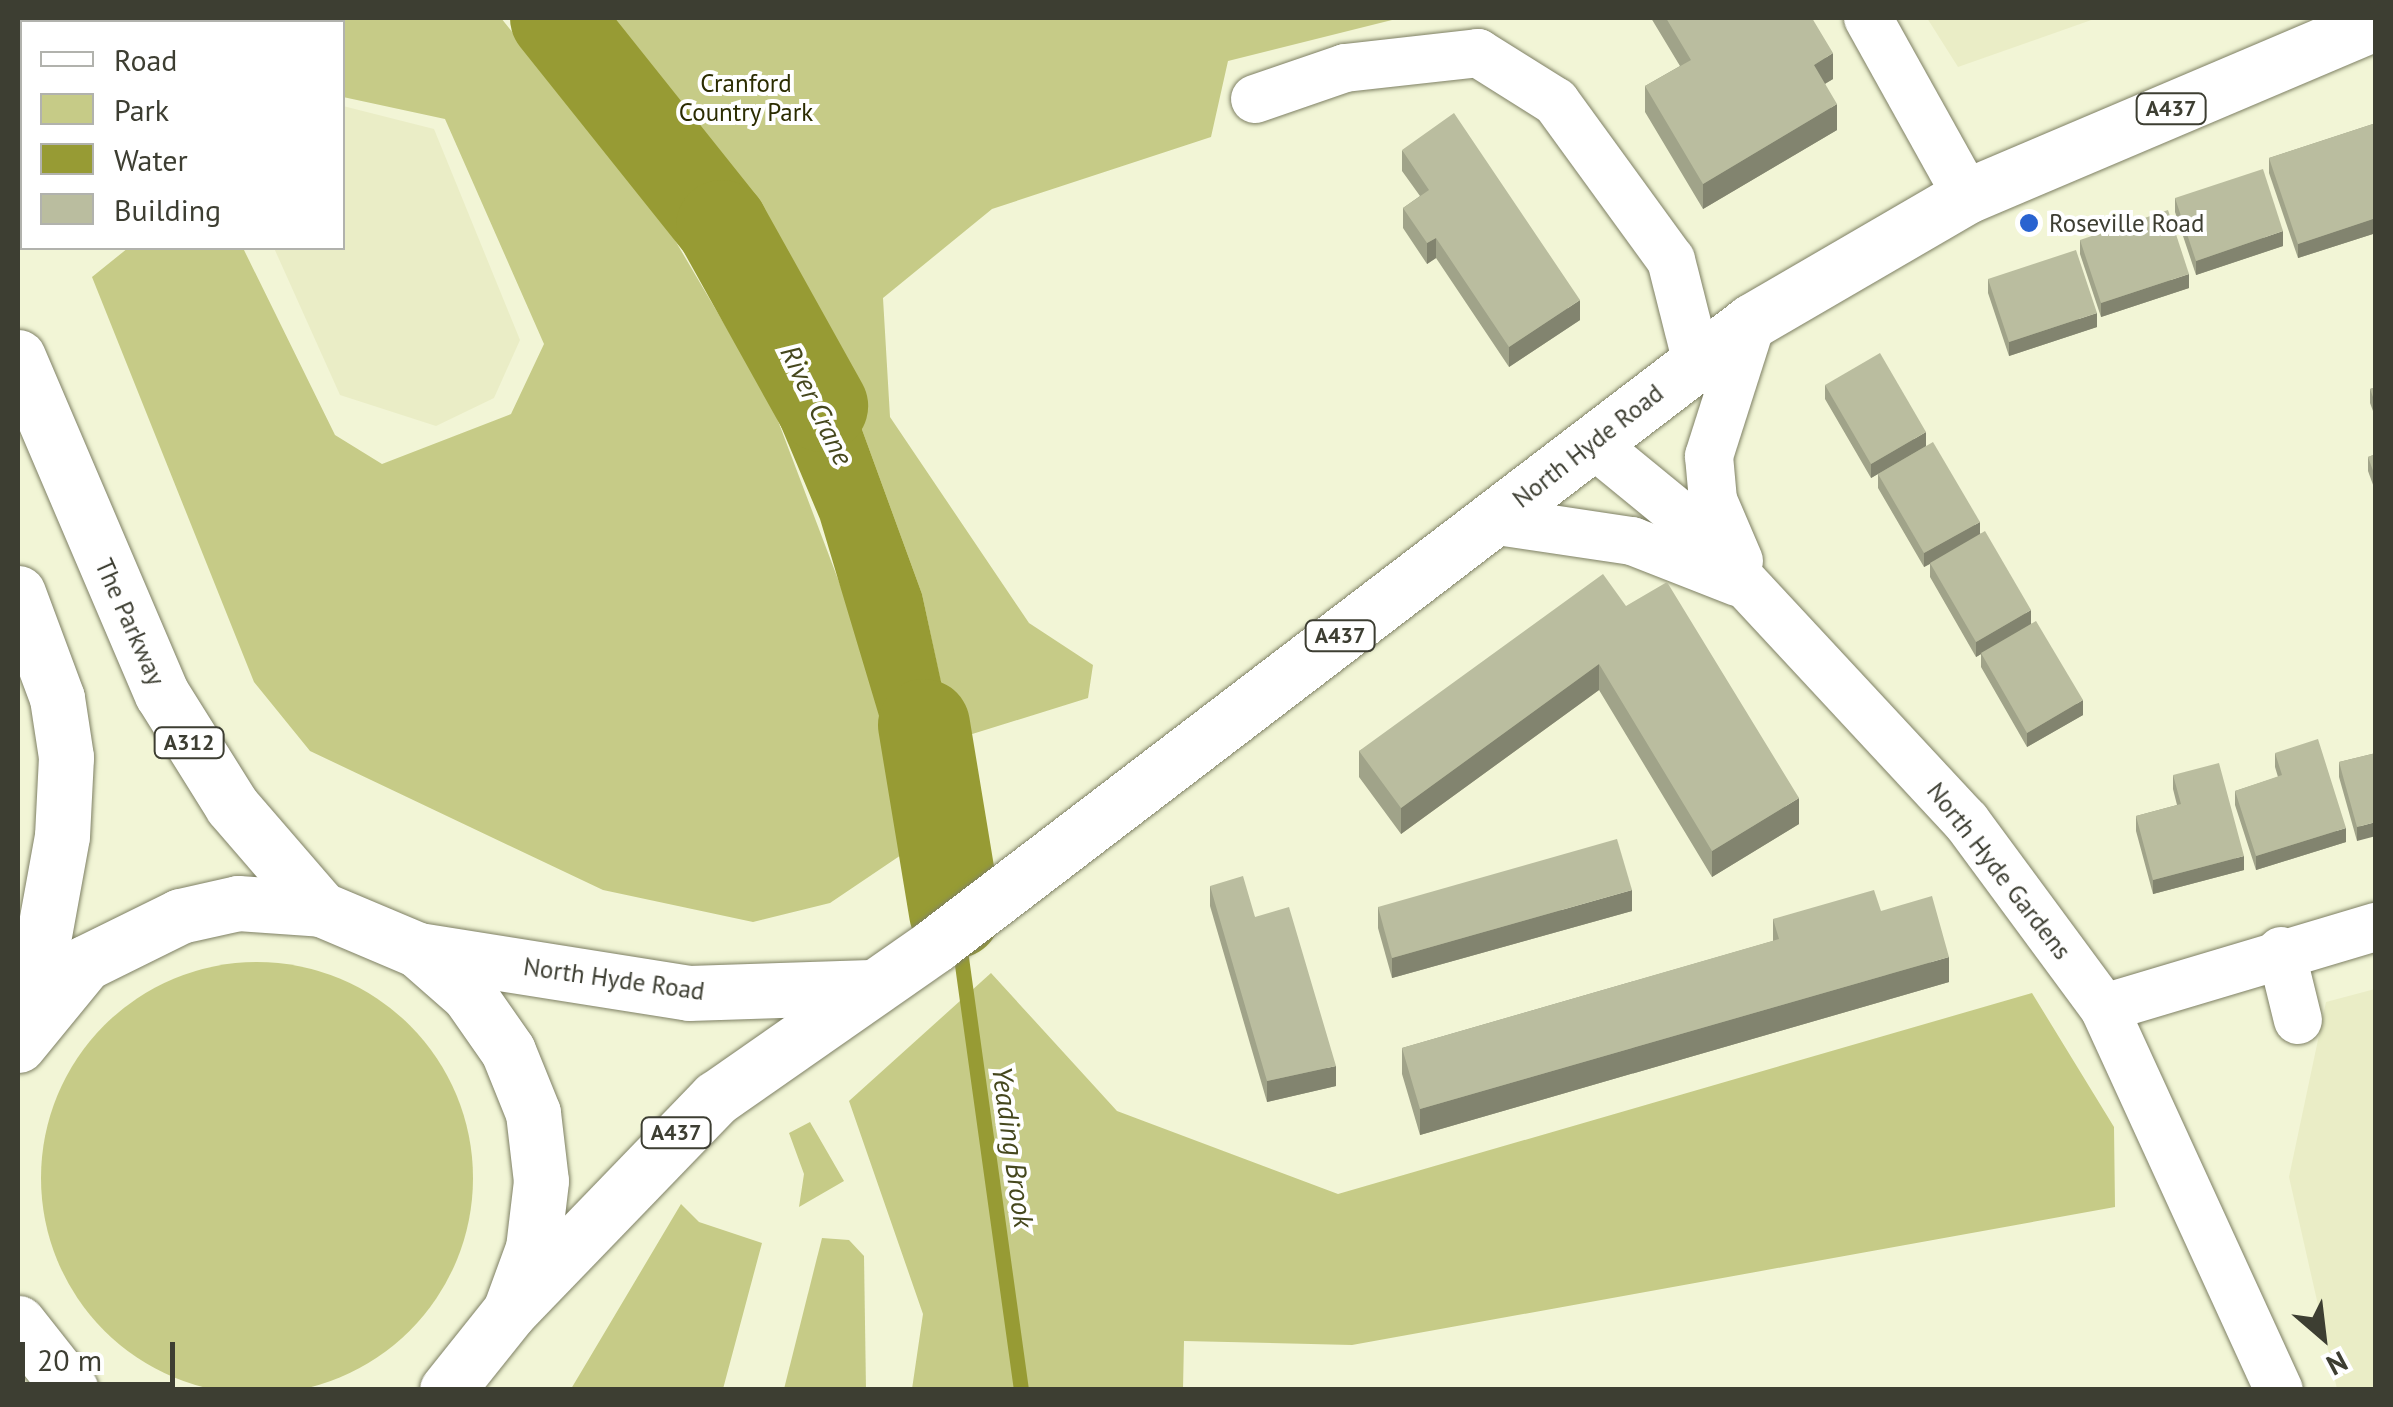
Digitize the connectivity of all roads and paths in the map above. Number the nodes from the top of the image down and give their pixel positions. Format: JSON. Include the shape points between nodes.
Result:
{"nodes":[{"id":1,"x":1868,"y":18,"type":"edge"},
{"id":2,"x":2376,"y":22,"type":"edge"},
{"id":3,"x":1255,"y":98,"type":"dead end"},
{"id":4,"x":1968,"y":196,"type":"junction"},
{"id":5,"x":1752,"y":320,"type":"junction"},
{"id":6,"x":18,"y":357,"type":"edge"},
{"id":7,"x":1697,"y":363,"type":"junction"},
{"id":8,"x":1591,"y":442,"type":"junction"},
{"id":9,"x":1491,"y":520,"type":"junction"},
{"id":10,"x":1750,"y":587,"type":"junction"},
{"id":11,"x":18,"y":593,"type":"edge"},
{"id":12,"x":321,"y":909,"type":"junction"},
{"id":13,"x":2376,"y":927,"type":"edge"},
{"id":14,"x":418,"y":950,"type":"junction"},
{"id":15,"x":2281,"y":951,"type":"junction"},
{"id":16,"x":870,"y":987,"type":"junction"},
{"id":17,"x":2104,"y":1008,"type":"junction"},
{"id":18,"x":2298,"y":1020,"type":"dead end"},
{"id":19,"x":23,"y":1035,"type":"edge"},
{"id":20,"x":506,"y":1319,"type":"junction"},
{"id":21,"x":18,"y":1323,"type":"edge"},
{"id":22,"x":71,"y":1390,"type":"edge"},
{"id":23,"x":448,"y":1390,"type":"edge"},
{"id":24,"x":490,"y":1390,"type":"edge"},
{"id":25,"x":2278,"y":1390,"type":"edge"}],
"edges":[{"from":1,"to":4,"type":"street"},
{"from":2,"to":4,"type":"main road","name":"North Hyde Road","number":"A437"},
{"from":3,"to":7,"type":"street","via":[[1345,68],[1478,54],[1556,102],[1670,260]]},
{"from":4,"to":5,"type":"main road","name":"North Hyde Road","number":"A437"},
{"from":5,"to":7,"type":"main road","name":"North Hyde Road","number":"A437"},
{"from":5,"to":10,"type":"street","via":[[1709,456],[1712,500]]},
{"from":6,"to":12,"type":"main road","name":"The Parkway","number":"A312","via":[[162,694],[232,806]]},
{"from":7,"to":8,"type":"main road","name":"North Hyde Road","number":"A437"},
{"from":8,"to":9,"type":"main road","name":"North Hyde Road","number":"A437"},
{"from":8,"to":10,"type":"street","name":"North Hyde Gardens"},
{"from":9,"to":10,"type":"street","via":[[1632,541]]},
{"from":9,"to":16,"type":"main road","name":"North Hyde Road","number":"A437","via":[[935,945]]},
{"from":10,"to":17,"type":"street","name":"North Hyde Gardens","via":[[1966,821]]},
{"from":11,"to":19,"type":"main road","via":[[57,698],[66,757],[62,836]]},
{"from":12,"to":14,"type":"main road"},
{"from":12,"to":19,"type":"main road","via":[[238,903],[157,922],[85,963]]},
{"from":13,"to":15,"type":"street"},
{"from":14,"to":16,"type":"main road","name":"North Hyde Road","via":[[689,994]]},
{"from":14,"to":20,"type":"main road","via":[[498,1037],[532,1114],[537,1214]]},
{"from":15,"to":17,"type":"street"},
{"from":15,"to":18,"type":"street"},
{"from":16,"to":20,"type":"main road","name":"North Hyde Road","number":"A437","via":[[674,1135]]},
{"from":17,"to":25,"type":"street","name":"North Hyde Gardens"},
{"from":20,"to":23,"type":"main road","name":"North Hyde Road"},
{"from":20,"to":24,"type":"main road"},
{"from":21,"to":22,"type":"main road"}]}
